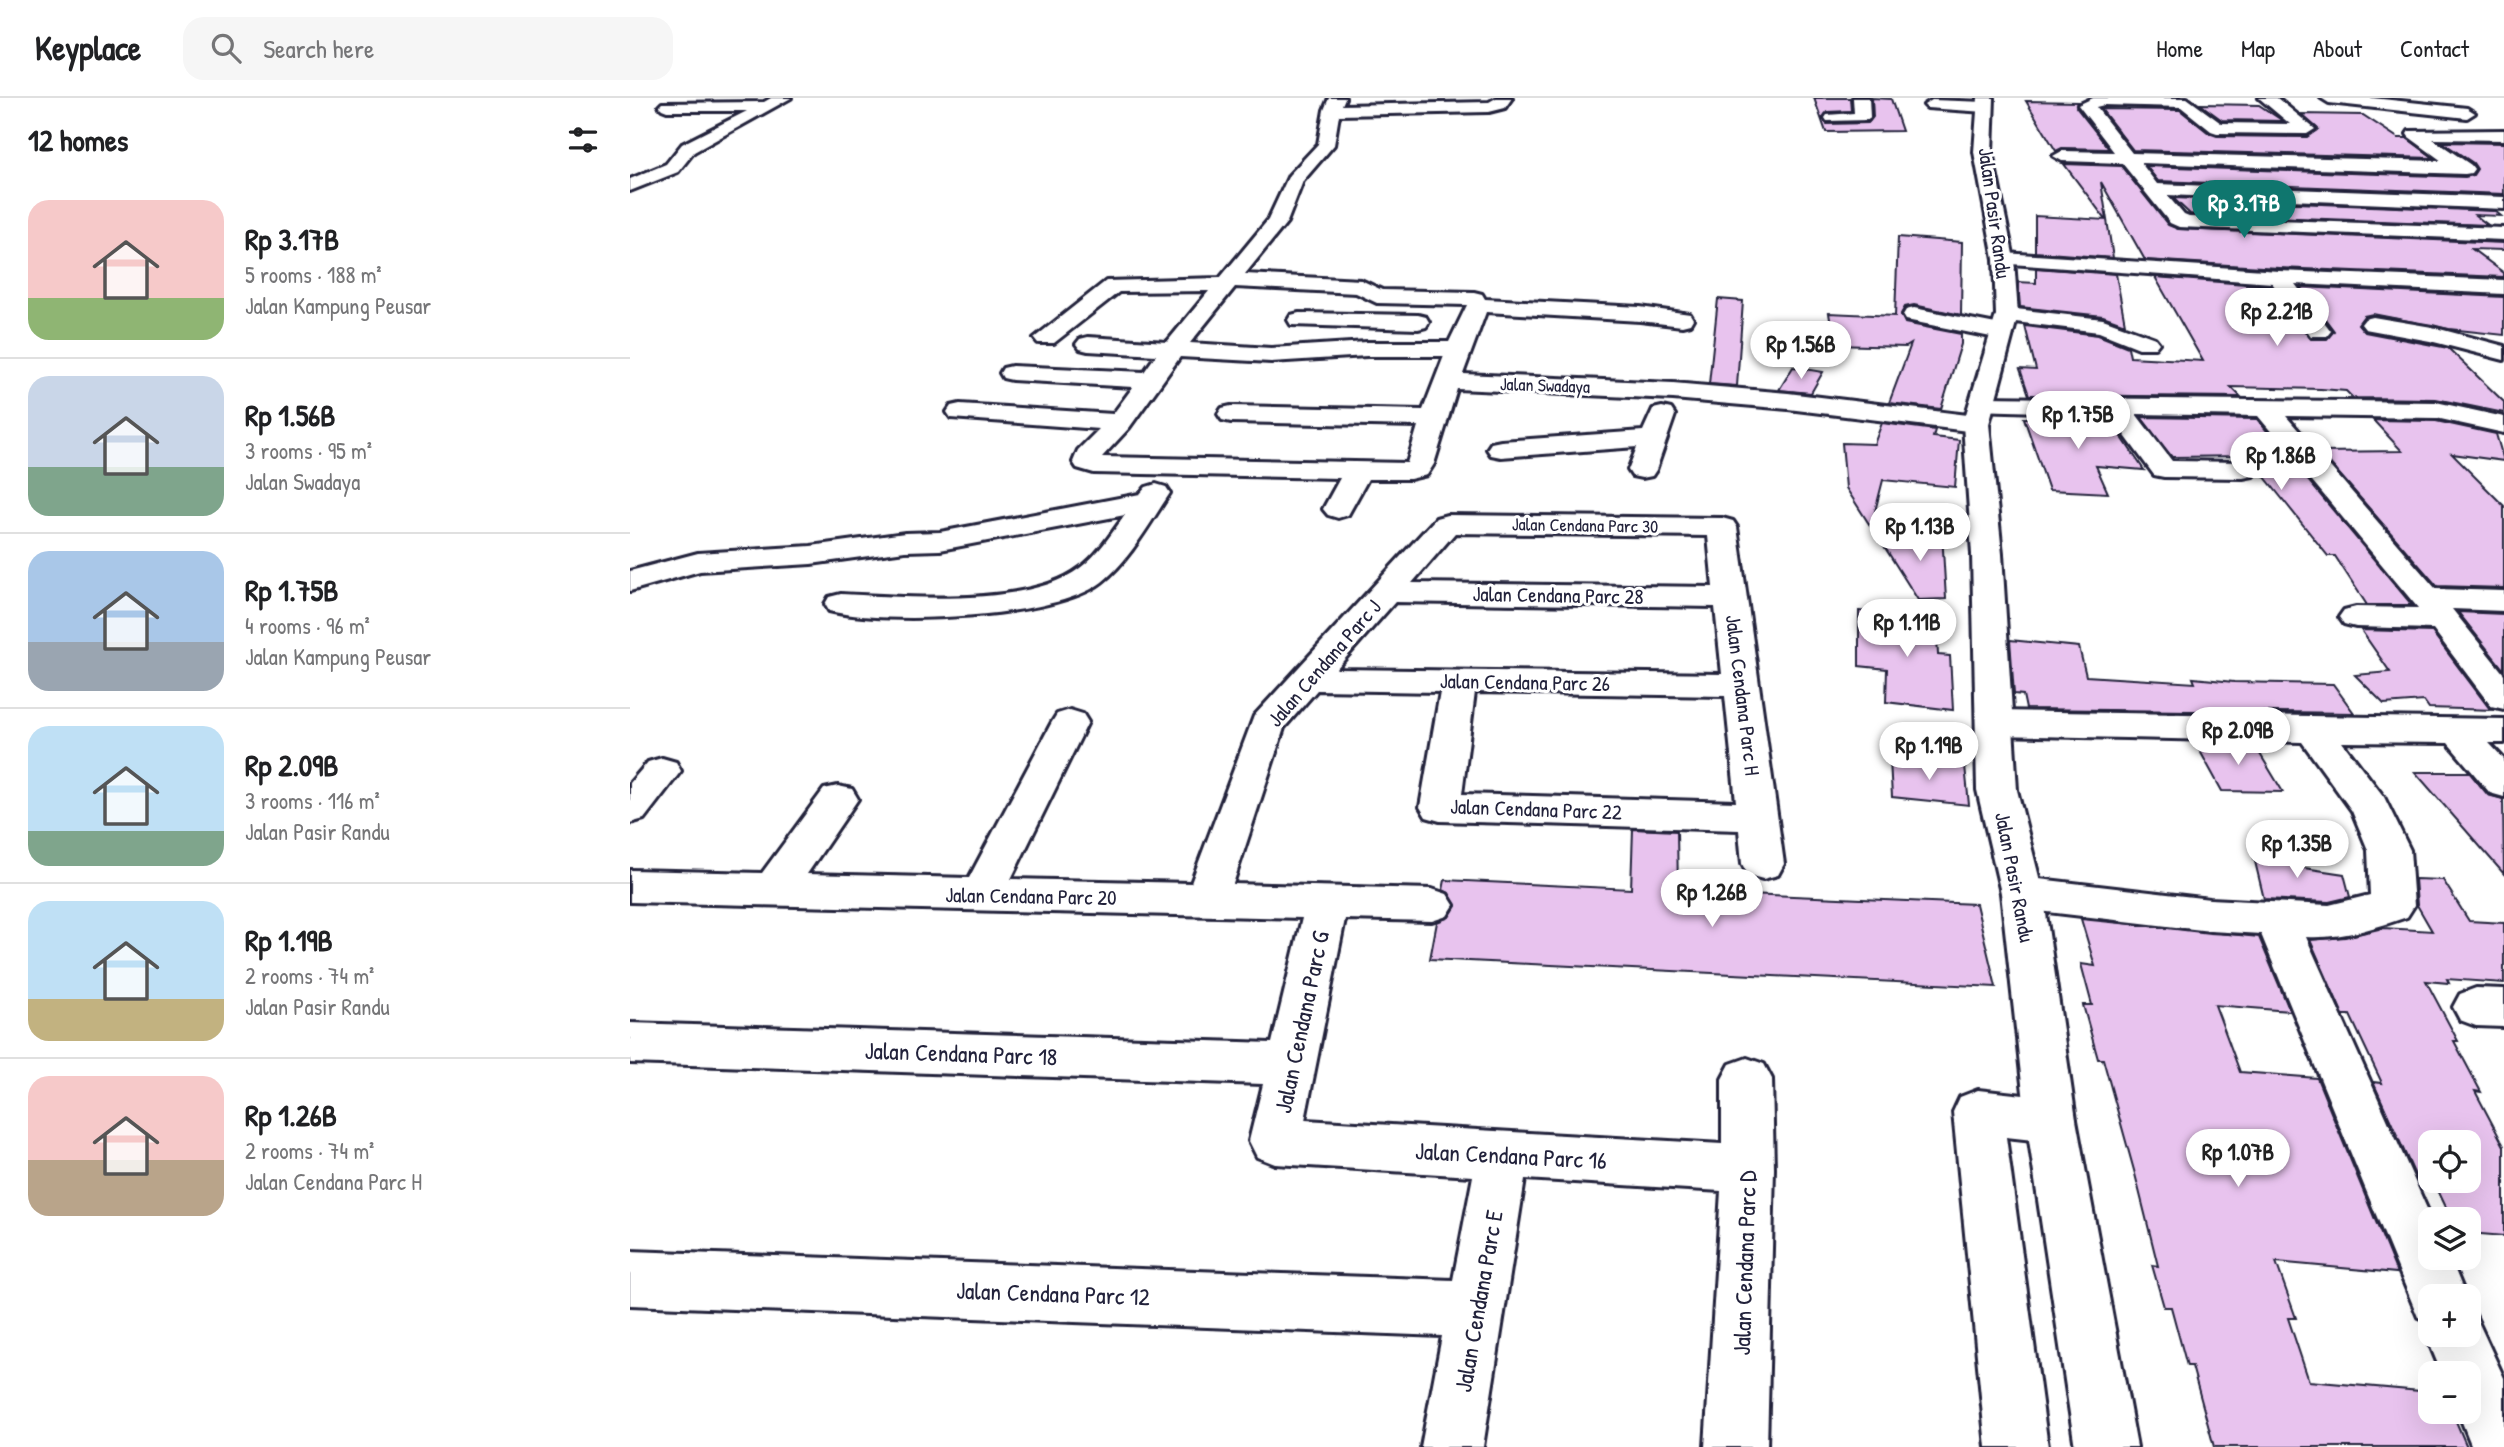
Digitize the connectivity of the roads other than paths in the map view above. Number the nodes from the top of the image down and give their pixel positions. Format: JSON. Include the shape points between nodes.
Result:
{"nodes":[{"id":1,"x":1504,"y":98,"type":"edge"},
{"id":2,"x":1833,"y":98,"type":"edge"},
{"id":3,"x":1861,"y":98,"type":"edge"},
{"id":4,"x":2329,"y":98,"type":"edge"},
{"id":5,"x":2417,"y":98,"type":"edge"},
{"id":6,"x":2269,"y":99,"type":"edge"},
{"id":7,"x":2183,"y":100,"type":"edge"},
{"id":8,"x":775,"y":102,"type":"edge"},
{"id":9,"x":1986,"y":102,"type":"edge"},
{"id":10,"x":1334,"y":104,"type":"edge"},
{"id":11,"x":1932,"y":105,"type":"dead end"},
{"id":12,"x":667,"y":106,"type":"dead end"},
{"id":13,"x":2405,"y":127,"type":"junction"},
{"id":14,"x":2504,"y":135,"type":"edge"},
{"id":15,"x":2062,"y":156,"type":"dead end"},
{"id":16,"x":2125,"y":157,"type":"junction"},
{"id":17,"x":2462,"y":167,"type":"junction"},
{"id":18,"x":630,"y":186,"type":"edge"},
{"id":19,"x":2152,"y":189,"type":"junction"},
{"id":20,"x":2504,"y":197,"type":"edge"},
{"id":21,"x":2504,"y":203,"type":"edge"},
{"id":22,"x":2504,"y":234,"type":"edge"},
{"id":23,"x":2004,"y":259,"type":"junction"},
{"id":24,"x":2279,"y":278,"type":"junction"},
{"id":25,"x":1229,"y":282,"type":"junction"},
{"id":26,"x":2504,"y":286,"type":"edge"},
{"id":27,"x":2297,"y":301,"type":"junction"},
{"id":28,"x":2331,"y":304,"type":"dead end"},
{"id":29,"x":2354,"y":307,"type":"dead end"},
{"id":30,"x":1474,"y":314,"type":"junction"},
{"id":31,"x":1914,"y":315,"type":"dead end"},
{"id":32,"x":1682,"y":319,"type":"dead end"},
{"id":33,"x":1299,"y":320,"type":"dead end"},
{"id":34,"x":2004,"y":323,"type":"junction"},
{"id":35,"x":2319,"y":331,"type":"dead end"},
{"id":36,"x":1046,"y":338,"type":"dead end"},
{"id":37,"x":2147,"y":342,"type":"dead end"},
{"id":38,"x":1088,"y":344,"type":"dead end"},
{"id":39,"x":2504,"y":353,"type":"edge"},
{"id":40,"x":1161,"y":365,"type":"junction"},
{"id":41,"x":1453,"y":367,"type":"junction"},
{"id":42,"x":1012,"y":373,"type":"dead end"},
{"id":43,"x":1673,"y":391,"type":"junction"},
{"id":44,"x":2117,"y":407,"type":"junction"},
{"id":45,"x":2264,"y":407,"type":"junction"},
{"id":46,"x":960,"y":412,"type":"dead end"},
{"id":47,"x":1231,"y":414,"type":"dead end"},
{"id":48,"x":1979,"y":415,"type":"junction"},
{"id":49,"x":1433,"y":418,"type":"junction"},
{"id":50,"x":1119,"y":422,"type":"junction"},
{"id":51,"x":2504,"y":425,"type":"edge"},
{"id":52,"x":1652,"y":438,"type":"junction"},
{"id":53,"x":1501,"y":449,"type":"dead end"},
{"id":54,"x":1176,"y":466,"type":"junction"},
{"id":55,"x":1642,"y":470,"type":"dead end"},
{"id":56,"x":2243,"y":470,"type":"dead end"},
{"id":57,"x":1357,"y":471,"type":"junction"},
{"id":58,"x":1151,"y":501,"type":"junction"},
{"id":59,"x":1338,"y":509,"type":"dead end"},
{"id":60,"x":1447,"y":524,"type":"joint"},
{"id":61,"x":1722,"y":527,"type":"joint"},
{"id":62,"x":630,"y":581,"type":"edge"},
{"id":63,"x":1386,"y":593,"type":"junction"},
{"id":64,"x":1731,"y":597,"type":"junction"},
{"id":65,"x":2504,"y":601,"type":"edge"},
{"id":66,"x":841,"y":604,"type":"dead end"},
{"id":67,"x":2435,"y":608,"type":"junction"},
{"id":68,"x":2356,"y":617,"type":"dead end"},
{"id":69,"x":1308,"y":679,"type":"junction"},
{"id":70,"x":1459,"y":681,"type":"junction"},
{"id":71,"x":1742,"y":685,"type":"junction"},
{"id":72,"x":2504,"y":698,"type":"edge"},
{"id":73,"x":1070,"y":722,"type":"dead end"},
{"id":74,"x":1996,"y":723,"type":"junction"},
{"id":75,"x":2313,"y":730,"type":"junction"},
{"id":76,"x":2459,"y":731,"type":"junction"},
{"id":77,"x":2504,"y":731,"type":"edge"},
{"id":78,"x":662,"y":771,"type":"dead end"},
{"id":79,"x":2504,"y":784,"type":"edge"},
{"id":80,"x":838,"y":799,"type":"dead end"},
{"id":81,"x":630,"y":809,"type":"edge"},
{"id":82,"x":1758,"y":817,"type":"junction"},
{"id":83,"x":1763,"y":864,"type":"dead end"},
{"id":84,"x":630,"y":886,"type":"edge"},
{"id":85,"x":774,"y":889,"type":"junction"},
{"id":86,"x":2022,"y":893,"type":"junction"},
{"id":87,"x":982,"y":894,"type":"junction"},
{"id":88,"x":1206,"y":900,"type":"junction"},
{"id":89,"x":1327,"y":902,"type":"junction"},
{"id":90,"x":1432,"y":905,"type":"dead end"},
{"id":91,"x":2277,"y":920,"type":"junction"},
{"id":92,"x":630,"y":1043,"type":"edge"},
{"id":93,"x":1292,"y":1064,"type":"junction"},
{"id":94,"x":1746,"y":1079,"type":"dead end"},
{"id":95,"x":2051,"y":1120,"type":"junction"},
{"id":96,"x":1275,"y":1141,"type":"joint"},
{"id":97,"x":1503,"y":1154,"type":"junction"},
{"id":98,"x":1748,"y":1169,"type":"junction"},
{"id":99,"x":630,"y":1278,"type":"edge"},
{"id":100,"x":2432,"y":1284,"type":"edge"},
{"id":101,"x":1476,"y":1309,"type":"junction"},
{"id":102,"x":2460,"y":1347,"type":"edge"},
{"id":103,"x":1452,"y":1447,"type":"edge"},
{"id":104,"x":1736,"y":1447,"type":"edge"},
{"id":105,"x":2017,"y":1447,"type":"edge"},
{"id":106,"x":2106,"y":1447,"type":"edge"},
{"id":107,"x":2502,"y":1447,"type":"edge"}],
"edges":[{"from":1,"to":10,"type":"street","via":[[1500,105],[1489,107]]},
{"from":2,"to":3,"type":"street","via":[[1833,120],[1862,117]]},
{"from":4,"to":5,"type":"street","via":[[2479,110]]},
{"from":6,"to":7,"type":"street","via":[[2307,129],[2217,128]]},
{"from":6,"to":13,"type":"street","via":[[2376,113]]},
{"from":7,"to":16,"type":"street","via":[[2088,103],[2089,111]]},
{"from":8,"to":12,"type":"street"},
{"from":8,"to":18,"type":"street","via":[[688,148],[672,168]]},
{"from":9,"to":11,"type":"street"},
{"from":9,"to":23,"type":"street","name":"Jalan Pasir Randu","via":[[1983,152]]},
{"from":10,"to":25,"type":"street","via":[[1326,145],[1295,179],[1277,222]]},
{"from":13,"to":14,"type":"street"},
{"from":13,"to":17,"type":"street"},
{"from":15,"to":16,"type":"street"},
{"from":16,"to":17,"type":"street"},
{"from":16,"to":19,"type":"street"},
{"from":17,"to":20,"type":"street"},
{"from":19,"to":21,"type":"street"},
{"from":19,"to":22,"type":"street","via":[[2177,219],[2186,223]]},
{"from":23,"to":24,"type":"street"},
{"from":23,"to":34,"type":"street","name":"Jalan Pasir Randu"},
{"from":24,"to":26,"type":"street"},
{"from":24,"to":27,"type":"street"},
{"from":25,"to":30,"type":"street","via":[[1360,287],[1377,296],[1467,298],[1478,301]]},
{"from":25,"to":36,"type":"street","via":[[1114,286]]},
{"from":25,"to":40,"type":"street"},
{"from":27,"to":28,"type":"street"},
{"from":27,"to":35,"type":"street"},
{"from":29,"to":39,"type":"street","via":[[2364,309],[2378,333],[2432,334]]},
{"from":30,"to":32,"type":"street","via":[[1640,314]]},
{"from":30,"to":33,"type":"street"},
{"from":30,"to":41,"type":"street"},
{"from":31,"to":34,"type":"street"},
{"from":34,"to":37,"type":"street","via":[[2103,326]]},
{"from":34,"to":48,"type":"street","name":"Jalan Pasir Randu"},
{"from":38,"to":40,"type":"street"},
{"from":40,"to":41,"type":"street","name":"Jalan Swadaya"},
{"from":40,"to":42,"type":"street"},
{"from":40,"to":50,"type":"street"},
{"from":41,"to":43,"type":"street","name":"Jalan Swadaya"},
{"from":41,"to":49,"type":"street"},
{"from":43,"to":48,"type":"street","name":"Jalan Swadaya"},
{"from":43,"to":52,"type":"street"},
{"from":44,"to":45,"type":"street","name":"Jalan Swadaya"},
{"from":44,"to":48,"type":"street","name":"Jalan Swadaya"},
{"from":44,"to":56,"type":"street","via":[[2164,469]]},
{"from":45,"to":51,"type":"street","name":"Jalan Swadaya","via":[[2436,410]]},
{"from":45,"to":67,"type":"street"},
{"from":46,"to":50,"type":"street"},
{"from":47,"to":49,"type":"street"},
{"from":48,"to":74,"type":"street","name":"Jalan Pasir Randu"},
{"from":49,"to":57,"type":"street","via":[[1417,469]]},
{"from":50,"to":54,"type":"street","via":[[1087,462]]},
{"from":52,"to":53,"type":"street"},
{"from":52,"to":55,"type":"street"},
{"from":54,"to":57,"type":"street"},
{"from":54,"to":58,"type":"street"},
{"from":57,"to":59,"type":"street"},
{"from":58,"to":62,"type":"street","via":[[940,541],[698,562]]},
{"from":58,"to":66,"type":"street","via":[[1091,575],[1045,597],[982,605]]},
{"from":60,"to":61,"type":"street","name":"Jalan Cendana Parc 30"},
{"from":60,"to":63,"type":"street","name":"Jalan Cendana Parc J"},
{"from":61,"to":64,"type":"street","name":"Jalan Cendana Parc H"},
{"from":63,"to":64,"type":"street","name":"Jalan Cendana Parc 28"},
{"from":63,"to":69,"type":"street","name":"Jalan Cendana Parc J"},
{"from":64,"to":71,"type":"street","name":"Jalan Cendana Parc H"},
{"from":65,"to":67,"type":"street"},
{"from":67,"to":68,"type":"street"},
{"from":67,"to":72,"type":"street"},
{"from":69,"to":70,"type":"street","name":"Jalan Cendana Parc 26"},
{"from":69,"to":88,"type":"street","name":"Jalan Cendana Parc J","via":[[1267,724]]},
{"from":70,"to":71,"type":"street","name":"Jalan Cendana Parc 26"},
{"from":70,"to":82,"type":"street","name":"Jalan Cendana Parc 22","via":[[1440,807]]},
{"from":71,"to":82,"type":"street","name":"Jalan Cendana Parc H"},
{"from":73,"to":87,"type":"street"},
{"from":74,"to":75,"type":"street"},
{"from":74,"to":86,"type":"street","name":"Jalan Pasir Randu","via":[[1997,790]]},
{"from":75,"to":76,"type":"street"},
{"from":75,"to":91,"type":"street","via":[[2370,807],[2389,850],[2392,906],[2329,922]]},
{"from":76,"to":77,"type":"street"},
{"from":76,"to":79,"type":"street"},
{"from":78,"to":81,"type":"street"},
{"from":80,"to":85,"type":"street"},
{"from":82,"to":83,"type":"street","name":"Jalan Cendana Parc H"},
{"from":84,"to":85,"type":"street","name":"Jalan Cendana Parc 20"},
{"from":85,"to":87,"type":"street","name":"Jalan Cendana Parc 20"},
{"from":86,"to":91,"type":"street"},
{"from":86,"to":95,"type":"street","name":"Jalan Pasir Randu"},
{"from":87,"to":88,"type":"street","name":"Jalan Cendana Parc 20"},
{"from":88,"to":89,"type":"street","name":"Jalan Cendana Parc 20"},
{"from":89,"to":90,"type":"street","name":"Jalan Cendana Parc 20"},
{"from":89,"to":93,"type":"street","name":"Jalan Cendana Parc G"},
{"from":91,"to":100,"type":"street"},
{"from":92,"to":93,"type":"street","name":"Jalan Cendana Parc 18"},
{"from":93,"to":96,"type":"street","name":"Jalan Cendana Parc G"},
{"from":94,"to":98,"type":"street","name":"Jalan Cendana Parc D"},
{"from":95,"to":105,"type":"street","via":[[1978,1112]]},
{"from":95,"to":106,"type":"street","name":"Jalan Pasir Randu"},
{"from":96,"to":97,"type":"street","name":"Jalan Cendana Parc 16"},
{"from":97,"to":98,"type":"street","name":"Jalan Cendana Parc 16"},
{"from":97,"to":101,"type":"street","name":"Jalan Cendana Parc E"},
{"from":98,"to":104,"type":"street","name":"Jalan Cendana Parc D"},
{"from":99,"to":101,"type":"street","name":"Jalan Cendana Parc 12"},
{"from":101,"to":103,"type":"street","name":"Jalan Cendana Parc E"},
{"from":102,"to":107,"type":"street"}]}
